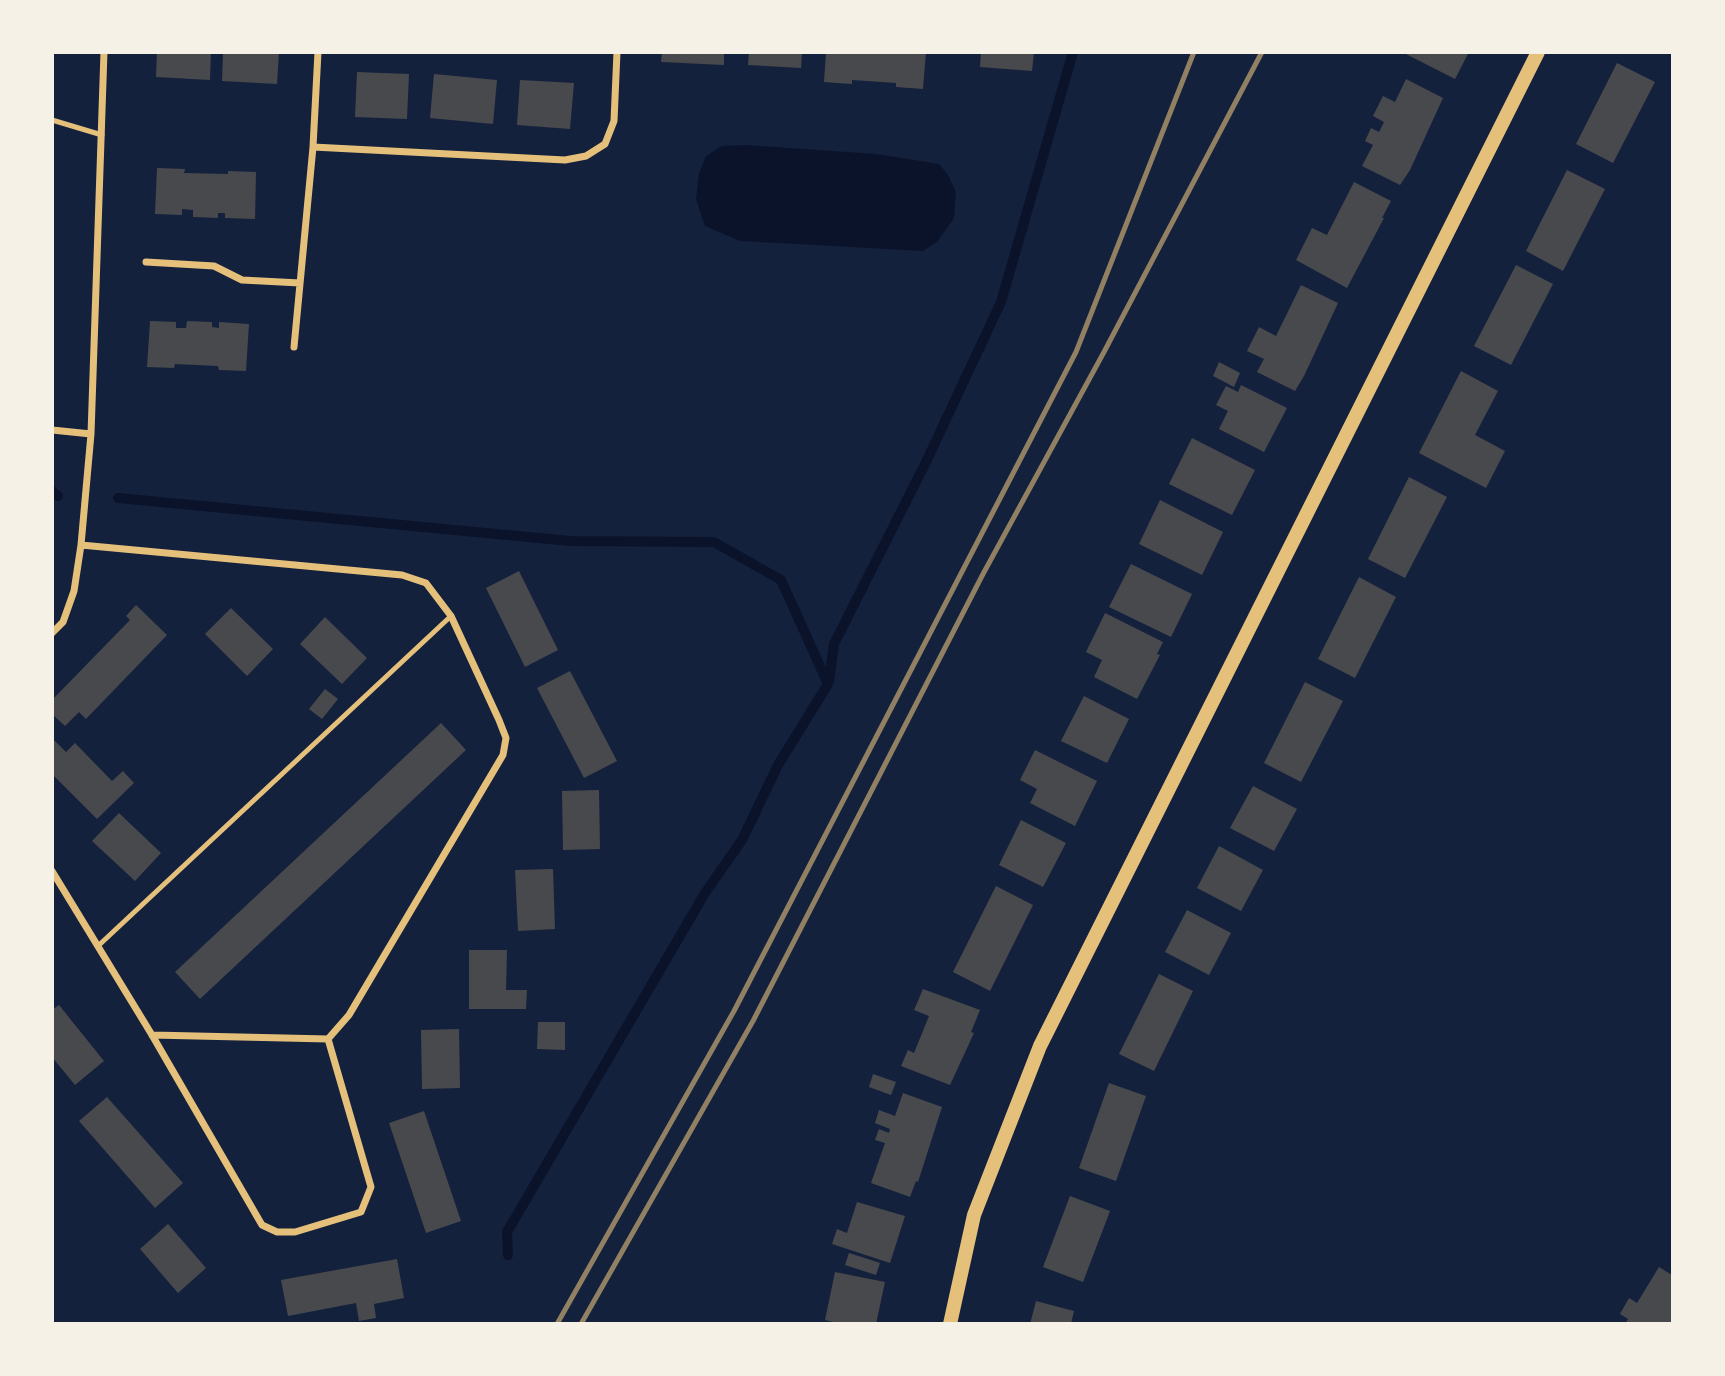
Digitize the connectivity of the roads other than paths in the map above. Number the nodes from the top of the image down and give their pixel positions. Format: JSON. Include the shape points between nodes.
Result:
{"nodes":[{"id":1,"x":104,"y":52,"type":"edge"},
{"id":2,"x":318,"y":52,"type":"edge"},
{"id":3,"x":617,"y":52,"type":"edge"},
{"id":4,"x":1538,"y":52,"type":"edge"},
{"id":5,"x":52,"y":120,"type":"edge"},
{"id":6,"x":102,"y":135,"type":"junction"},
{"id":7,"x":313,"y":147,"type":"junction"},
{"id":8,"x":146,"y":262,"type":"dead end"},
{"id":9,"x":300,"y":283,"type":"junction"},
{"id":10,"x":294,"y":348,"type":"dead end"},
{"id":11,"x":52,"y":430,"type":"edge"},
{"id":12,"x":90,"y":434,"type":"junction"},
{"id":13,"x":81,"y":545,"type":"junction"},
{"id":14,"x":451,"y":617,"type":"junction"},
{"id":15,"x":52,"y":634,"type":"edge"},
{"id":16,"x":52,"y":872,"type":"edge"},
{"id":17,"x":98,"y":946,"type":"junction"},
{"id":18,"x":152,"y":1035,"type":"junction"},
{"id":19,"x":328,"y":1039,"type":"junction"},
{"id":20,"x":950,"y":1324,"type":"edge"}],
"edges":[{"from":1,"to":6,"type":"street"},
{"from":2,"to":7,"type":"street"},
{"from":3,"to":7,"type":"street","via":[[614,121],[605,144],[586,156],[565,160]]},
{"from":4,"to":20,"type":"main road","via":[[1040,1046],[974,1215]]},
{"from":5,"to":6,"type":"lane"},
{"from":6,"to":12,"type":"street"},
{"from":7,"to":9,"type":"street"},
{"from":8,"to":9,"type":"street","via":[[214,266],[242,281]]},
{"from":9,"to":10,"type":"street"},
{"from":11,"to":12,"type":"street"},
{"from":12,"to":13,"type":"street"},
{"from":13,"to":14,"type":"street","via":[[402,575],[426,583]]},
{"from":13,"to":15,"type":"street","via":[[74,591],[63,622]]},
{"from":14,"to":17,"type":"lane"},
{"from":14,"to":19,"type":"street","via":[[506,738],[503,755],[349,1015]]},
{"from":16,"to":17,"type":"street"},
{"from":17,"to":18,"type":"street"},
{"from":18,"to":19,"type":"street"},
{"from":18,"to":19,"type":"street","via":[[262,1225],[277,1232],[295,1232],[361,1212],[372,1187]]}]}
